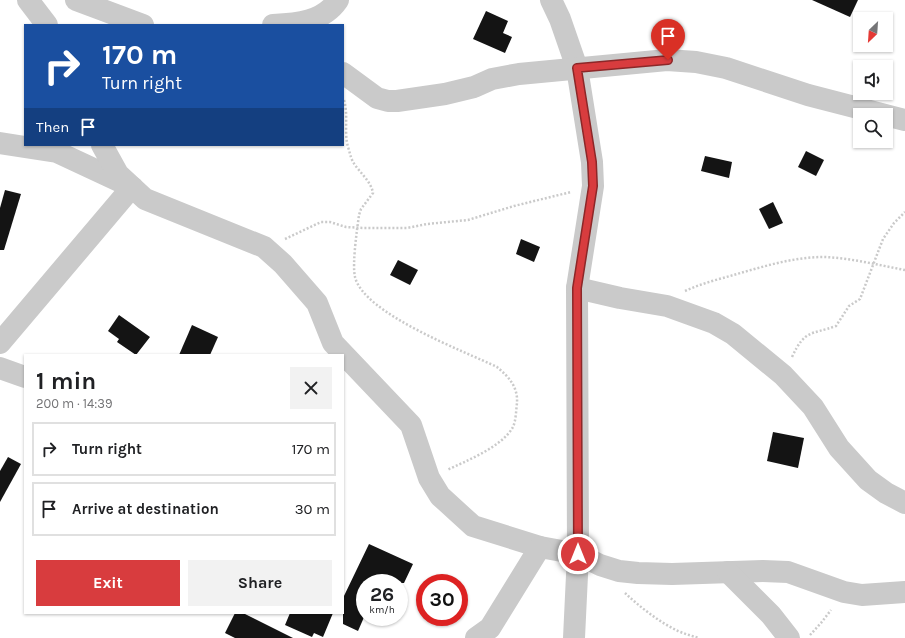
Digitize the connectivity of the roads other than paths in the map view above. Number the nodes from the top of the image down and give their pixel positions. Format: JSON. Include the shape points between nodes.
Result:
{"nodes":[{"id":1,"x":28,"y":0,"type":"edge"},
{"id":2,"x":76,"y":0,"type":"edge"},
{"id":3,"x":338,"y":0,"type":"edge"},
{"id":4,"x":551,"y":0,"type":"edge"},
{"id":5,"x":46,"y":24,"type":"edge"},
{"id":6,"x":140,"y":24,"type":"edge"},
{"id":7,"x":296,"y":24,"type":"edge"},
{"id":8,"x":577,"y":68,"type":"junction"},
{"id":9,"x":344,"y":74,"type":"edge"},
{"id":10,"x":905,"y":120,"type":"edge"},
{"id":11,"x":0,"y":143,"type":"edge"},
{"id":12,"x":103,"y":146,"type":"edge"},
{"id":13,"x":132,"y":187,"type":"junction"},
{"id":14,"x":577,"y":288,"type":"junction"},
{"id":15,"x":0,"y":343,"type":"edge"},
{"id":16,"x":343,"y":354,"type":"edge"},
{"id":17,"x":344,"y":355,"type":"edge"},
{"id":18,"x":0,"y":368,"type":"edge"},
{"id":19,"x":24,"y":377,"type":"edge"},
{"id":20,"x":905,"y":503,"type":"edge"},
{"id":21,"x":540,"y":548,"type":"junction"},
{"id":22,"x":578,"y":554,"type":"junction"},
{"id":23,"x":728,"y":572,"type":"junction"},
{"id":24,"x":905,"y":592,"type":"edge"},
{"id":25,"x":476,"y":638,"type":"edge"},
{"id":26,"x":574,"y":638,"type":"edge"},
{"id":27,"x":789,"y":638,"type":"edge"}],
"edges":[{"from":1,"to":5,"type":"street"},
{"from":2,"to":6,"type":"street"},
{"from":3,"to":7,"type":"street","via":[[316,18]]},
{"from":4,"to":8,"type":"street"},
{"from":8,"to":9,"type":"street","via":[[519,74],[492,79],[474,87],[445,94],[388,101],[377,98]]},
{"from":8,"to":10,"type":"street","via":[[668,60],[696,62],[726,68],[808,95]]},
{"from":8,"to":14,"type":"street","via":[[592,162],[593,186]]},
{"from":11,"to":13,"type":"street","via":[[57,152]]},
{"from":12,"to":13,"type":"street","via":[[118,174]]},
{"from":13,"to":15,"type":"street"},
{"from":13,"to":16,"type":"street","via":[[145,199],[264,247],[283,264],[317,303],[333,343]]},
{"from":14,"to":20,"type":"street","via":[[667,306],[733,334],[783,375],[813,407],[839,448],[868,480]]},
{"from":14,"to":22,"type":"street"},
{"from":17,"to":21,"type":"street","via":[[411,425],[429,478],[440,496],[473,526]]},
{"from":18,"to":19,"type":"street"},
{"from":21,"to":22,"type":"street"},
{"from":21,"to":25,"type":"street","via":[[490,628]]},
{"from":22,"to":23,"type":"street","via":[[619,571],[672,574]]},
{"from":22,"to":26,"type":"street"},
{"from":23,"to":24,"type":"street","via":[[788,572],[844,592],[862,595]]},
{"from":23,"to":27,"type":"street","via":[[771,615]]}]}
